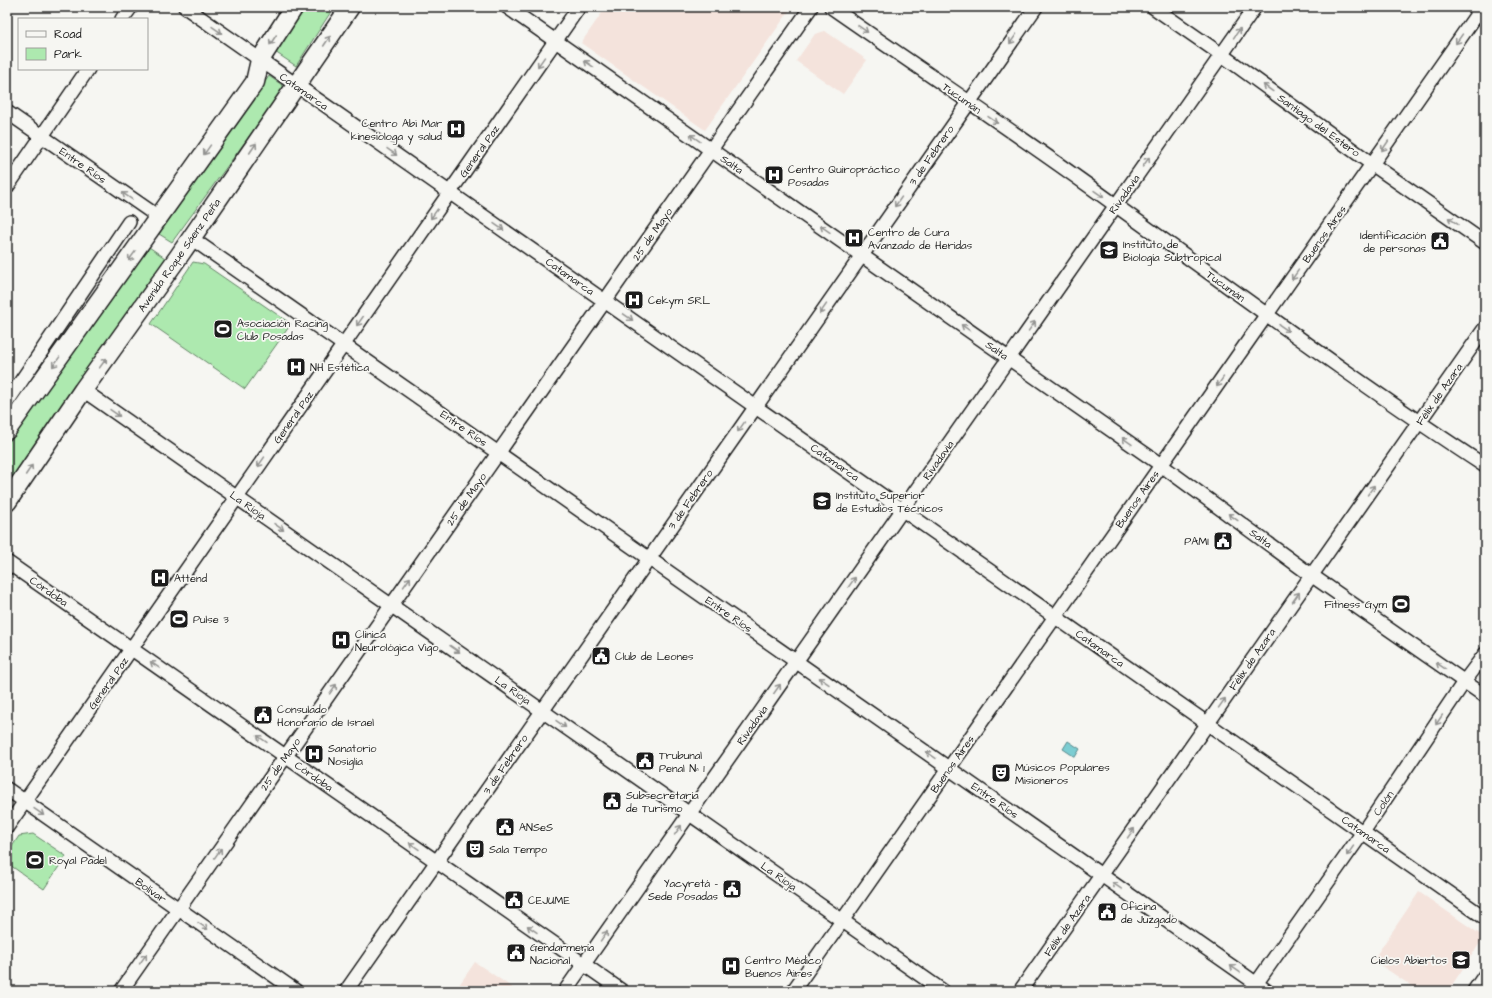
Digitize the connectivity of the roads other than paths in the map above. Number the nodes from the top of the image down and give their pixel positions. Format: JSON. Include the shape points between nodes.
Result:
{"nodes":[{"id":1,"x":131,"y":7,"type":"edge"},
{"id":2,"x":185,"y":7,"type":"edge"},
{"id":3,"x":294,"y":7,"type":"edge"},
{"id":4,"x":350,"y":7,"type":"edge"},
{"id":5,"x":507,"y":7,"type":"edge"},
{"id":6,"x":579,"y":7,"type":"edge"},
{"id":7,"x":811,"y":7,"type":"edge"},
{"id":8,"x":831,"y":7,"type":"edge"},
{"id":9,"x":1036,"y":7,"type":"edge"},
{"id":10,"x":1153,"y":7,"type":"edge"},
{"id":11,"x":1255,"y":7,"type":"edge"},
{"id":12,"x":1482,"y":7,"type":"edge"},
{"id":13,"x":123,"y":18,"type":"edge"},
{"id":14,"x":556,"y":40,"type":"junction"},
{"id":15,"x":1222,"y":55,"type":"junction"},
{"id":16,"x":260,"y":60,"type":"junction"},
{"id":17,"x":87,"y":70,"type":"edge"},
{"id":18,"x":296,"y":85,"type":"junction"},
{"id":19,"x":968,"y":102,"type":"junction"},
{"id":20,"x":7,"y":112,"type":"edge"},
{"id":21,"x":42,"y":137,"type":"junction"},
{"id":22,"x":711,"y":149,"type":"junction"},
{"id":23,"x":1372,"y":164,"type":"junction"},
{"id":24,"x":7,"y":187,"type":"edge"},
{"id":25,"x":450,"y":192,"type":"junction"},
{"id":26,"x":1116,"y":205,"type":"junction"},
{"id":27,"x":160,"y":218,"type":"junction"},
{"id":28,"x":129,"y":222,"type":"dead end"},
{"id":29,"x":192,"y":238,"type":"junction"},
{"id":30,"x":1485,"y":243,"type":"edge"},
{"id":31,"x":861,"y":254,"type":"junction"},
{"id":32,"x":605,"y":301,"type":"junction"},
{"id":33,"x":1266,"y":316,"type":"junction"},
{"id":34,"x":1485,"y":328,"type":"edge"},
{"id":35,"x":344,"y":344,"type":"junction"},
{"id":36,"x":1009,"y":358,"type":"junction"},
{"id":37,"x":83,"y":390,"type":"junction"},
{"id":38,"x":7,"y":402,"type":"edge"},
{"id":39,"x":755,"y":406,"type":"junction"},
{"id":40,"x":1419,"y":423,"type":"junction"},
{"id":41,"x":7,"y":430,"type":"edge"},
{"id":42,"x":498,"y":452,"type":"junction"},
{"id":43,"x":1161,"y":465,"type":"junction"},
{"id":44,"x":1485,"y":466,"type":"edge"},
{"id":45,"x":237,"y":497,"type":"junction"},
{"id":46,"x":7,"y":502,"type":"edge"},
{"id":47,"x":903,"y":510,"type":"junction"},
{"id":48,"x":649,"y":558,"type":"junction"},
{"id":49,"x":7,"y":562,"type":"edge"},
{"id":50,"x":1311,"y":575,"type":"junction"},
{"id":51,"x":391,"y":605,"type":"junction"},
{"id":52,"x":1055,"y":617,"type":"junction"},
{"id":53,"x":132,"y":648,"type":"junction"},
{"id":54,"x":1485,"y":654,"type":"edge"},
{"id":55,"x":796,"y":661,"type":"junction"},
{"id":56,"x":1464,"y":682,"type":"junction"},
{"id":57,"x":1485,"y":696,"type":"edge"},
{"id":58,"x":542,"y":711,"type":"junction"},
{"id":59,"x":1208,"y":724,"type":"junction"},
{"id":60,"x":286,"y":756,"type":"junction"},
{"id":61,"x":949,"y":768,"type":"junction"},
{"id":62,"x":7,"y":789,"type":"edge"},
{"id":63,"x":24,"y":802,"type":"junction"},
{"id":64,"x":690,"y":814,"type":"junction"},
{"id":65,"x":7,"y":827,"type":"edge"},
{"id":66,"x":1363,"y":832,"type":"junction"},
{"id":67,"x":437,"y":862,"type":"junction"},
{"id":68,"x":1102,"y":875,"type":"junction"},
{"id":69,"x":178,"y":909,"type":"junction"},
{"id":70,"x":1485,"y":918,"type":"edge"},
{"id":71,"x":842,"y":920,"type":"junction"},
{"id":72,"x":584,"y":965,"type":"junction"},
{"id":73,"x":1485,"y":975,"type":"edge"},
{"id":74,"x":1258,"y":988,"type":"edge"},
{"id":75,"x":121,"y":991,"type":"edge"},
{"id":76,"x":296,"y":991,"type":"edge"},
{"id":77,"x":346,"y":991,"type":"edge"},
{"id":78,"x":565,"y":991,"type":"edge"},
{"id":79,"x":622,"y":991,"type":"edge"},
{"id":80,"x":793,"y":991,"type":"edge"},
{"id":81,"x":943,"y":991,"type":"edge"},
{"id":82,"x":1020,"y":991,"type":"edge"},
{"id":83,"x":1474,"y":991,"type":"edge"}],
"edges":[{"from":1,"to":13,"type":"street"},
{"from":2,"to":16,"type":"street","name":"Catamarca","one_way":true},
{"from":3,"to":16,"type":"main road","one_way":true},
{"from":18,"to":4,"type":"main road","name":"Avenida Roque Sáenz Peña","one_way":true},
{"from":5,"to":14,"type":"street","name":"Salta"},
{"from":6,"to":14,"type":"street","name":"General Paz"},
{"from":7,"to":22,"type":"street","name":"25 de Mayo"},
{"from":8,"to":19,"type":"street","name":"Tucumán","one_way":true},
{"from":9,"to":19,"type":"street","name":"3 de Febrero","one_way":true},
{"from":10,"to":15,"type":"street","name":"Santiago del Estero"},
{"from":15,"to":11,"type":"street","name":"Rivadavia","one_way":true},
{"from":12,"to":23,"type":"street","name":"Buenos Aires","one_way":true},
{"from":22,"to":14,"type":"street","name":"Salta","one_way":true},
{"from":14,"to":25,"type":"street","name":"General Paz","one_way":true},
{"from":23,"to":15,"type":"street","name":"Santiago del Estero","one_way":true},
{"from":26,"to":15,"type":"street","name":"Rivadavia","one_way":true},
{"from":16,"to":18,"type":"street","name":"Catamarca"},
{"from":16,"to":27,"type":"main road","one_way":true,"via":[[255,82]]},
{"from":17,"to":21,"type":"street"},
{"from":18,"to":25,"type":"street","name":"Catamarca","one_way":true},
{"from":29,"to":18,"type":"main road","name":"Avenida Roque Sáenz Peña","one_way":true},
{"from":19,"to":26,"type":"street","name":"Tucumán","one_way":true},
{"from":19,"to":31,"type":"street","name":"3 de Febrero","one_way":true},
{"from":20,"to":21,"type":"street","name":"Entre Ríos"},
{"from":21,"to":24,"type":"street"},
{"from":27,"to":21,"type":"street","name":"Entre Ríos","one_way":true},
{"from":31,"to":22,"type":"street","name":"Salta","one_way":true},
{"from":22,"to":32,"type":"street","name":"25 de Mayo"},
{"from":30,"to":23,"type":"street","name":"Santiago del Estero","one_way":true},
{"from":23,"to":33,"type":"street","name":"Buenos Aires","one_way":true},
{"from":25,"to":32,"type":"street","name":"Catamarca","one_way":true},
{"from":25,"to":35,"type":"street","name":"General Paz","one_way":true},
{"from":26,"to":33,"type":"street","name":"Tucumán"},
{"from":36,"to":26,"type":"street","name":"Rivadavia","one_way":true},
{"from":27,"to":41,"type":"main road","one_way":true},
{"from":28,"to":38,"type":"street"},
{"from":29,"to":35,"type":"street","name":"Entre Ríos"},
{"from":37,"to":29,"type":"main road","name":"Avenida Roque Sáenz Peña","one_way":true},
{"from":36,"to":31,"type":"street","name":"Salta","one_way":true},
{"from":31,"to":39,"type":"street","name":"3 de Febrero","one_way":true},
{"from":32,"to":39,"type":"street","name":"Catamarca","one_way":true},
{"from":32,"to":42,"type":"street","name":"25 de Mayo"},
{"from":33,"to":40,"type":"street","name":"Tucumán","one_way":true},
{"from":33,"to":43,"type":"street","name":"Buenos Aires","one_way":true},
{"from":34,"to":40,"type":"street","name":"Félix de Azara"},
{"from":35,"to":42,"type":"street","name":"Entre Ríos"},
{"from":35,"to":45,"type":"street","name":"General Paz","one_way":true},
{"from":43,"to":36,"type":"street","name":"Salta","one_way":true},
{"from":36,"to":47,"type":"street","name":"Rivadavia"},
{"from":37,"to":45,"type":"street","name":"La Rioja","one_way":true},
{"from":46,"to":37,"type":"main road","name":"Avenida Roque Sáenz Peña","one_way":true},
{"from":39,"to":47,"type":"street","name":"Catamarca"},
{"from":39,"to":48,"type":"street","name":"3 de Febrero","one_way":true},
{"from":40,"to":44,"type":"street","name":"Tucumán"},
{"from":50,"to":40,"type":"street","name":"Félix de Azara","one_way":true},
{"from":42,"to":48,"type":"street","name":"Entre Ríos"},
{"from":51,"to":42,"type":"street","name":"25 de Mayo","one_way":true},
{"from":50,"to":43,"type":"street","name":"Salta","one_way":true},
{"from":43,"to":52,"type":"street","name":"Buenos Aires"},
{"from":45,"to":51,"type":"street","name":"La Rioja","one_way":true},
{"from":45,"to":53,"type":"street","name":"General Paz"},
{"from":47,"to":52,"type":"street","name":"Catamarca"},
{"from":55,"to":47,"type":"street","name":"Rivadavia","one_way":true},
{"from":48,"to":55,"type":"street","name":"Entre Ríos"},
{"from":48,"to":58,"type":"street","name":"3 de Febrero"},
{"from":49,"to":53,"type":"street","name":"Córdoba"},
{"from":56,"to":50,"type":"street","name":"Salta","one_way":true},
{"from":59,"to":50,"type":"street","name":"Félix de Azara","one_way":true},
{"from":51,"to":58,"type":"street","name":"La Rioja","one_way":true},
{"from":60,"to":51,"type":"street","name":"25 de Mayo","one_way":true},
{"from":52,"to":59,"type":"street","name":"Catamarca"},
{"from":52,"to":61,"type":"street","name":"Buenos Aires"},
{"from":60,"to":53,"type":"street","name":"Córdoba","one_way":true},
{"from":53,"to":63,"type":"street","name":"General Paz"},
{"from":54,"to":56,"type":"street","name":"Colón"},
{"from":61,"to":55,"type":"street","name":"Entre Ríos","one_way":true},
{"from":64,"to":55,"type":"street","name":"Rivadavia","one_way":true},
{"from":56,"to":57,"type":"street","name":"Salta"},
{"from":56,"to":66,"type":"street","name":"Colón","one_way":true},
{"from":58,"to":64,"type":"street","name":"La Rioja","one_way":true},
{"from":58,"to":67,"type":"street","name":"3 de Febrero"},
{"from":59,"to":66,"type":"street","name":"Catamarca"},
{"from":68,"to":59,"type":"street","name":"Félix de Azara","one_way":true},
{"from":67,"to":60,"type":"street","name":"Córdoba","one_way":true},
{"from":69,"to":60,"type":"street","name":"25 de Mayo","one_way":true},
{"from":61,"to":68,"type":"street","name":"Entre Ríos"},
{"from":61,"to":71,"type":"street","name":"Buenos Aires"},
{"from":62,"to":63,"type":"street","name":"Bolívar"},
{"from":63,"to":65,"type":"street","name":"General Paz"},
{"from":63,"to":69,"type":"street","name":"Bolívar","one_way":true},
{"from":64,"to":71,"type":"street","name":"La Rioja"},
{"from":72,"to":64,"type":"street","name":"Rivadavia","one_way":true},
{"from":66,"to":70,"type":"street","name":"Catamarca"},
{"from":66,"to":74,"type":"street","name":"Colón","one_way":true},
{"from":72,"to":67,"type":"street","name":"Córdoba","one_way":true},
{"from":67,"to":77,"type":"street","name":"3 de Febrero"},
{"from":74,"to":68,"type":"street","name":"Entre Ríos","one_way":true},
{"from":68,"to":82,"type":"street","name":"Félix de Azara"},
{"from":75,"to":69,"type":"street","name":"25 de Mayo","one_way":true},
{"from":69,"to":76,"type":"street","name":"Bolívar","one_way":true},
{"from":71,"to":80,"type":"street","name":"Buenos Aires"},
{"from":71,"to":81,"type":"street","name":"La Rioja"},
{"from":72,"to":78,"type":"street","name":"Rivadavia"},
{"from":72,"to":79,"type":"street","name":"Córdoba"},
{"from":73,"to":83,"type":"street"}]}
